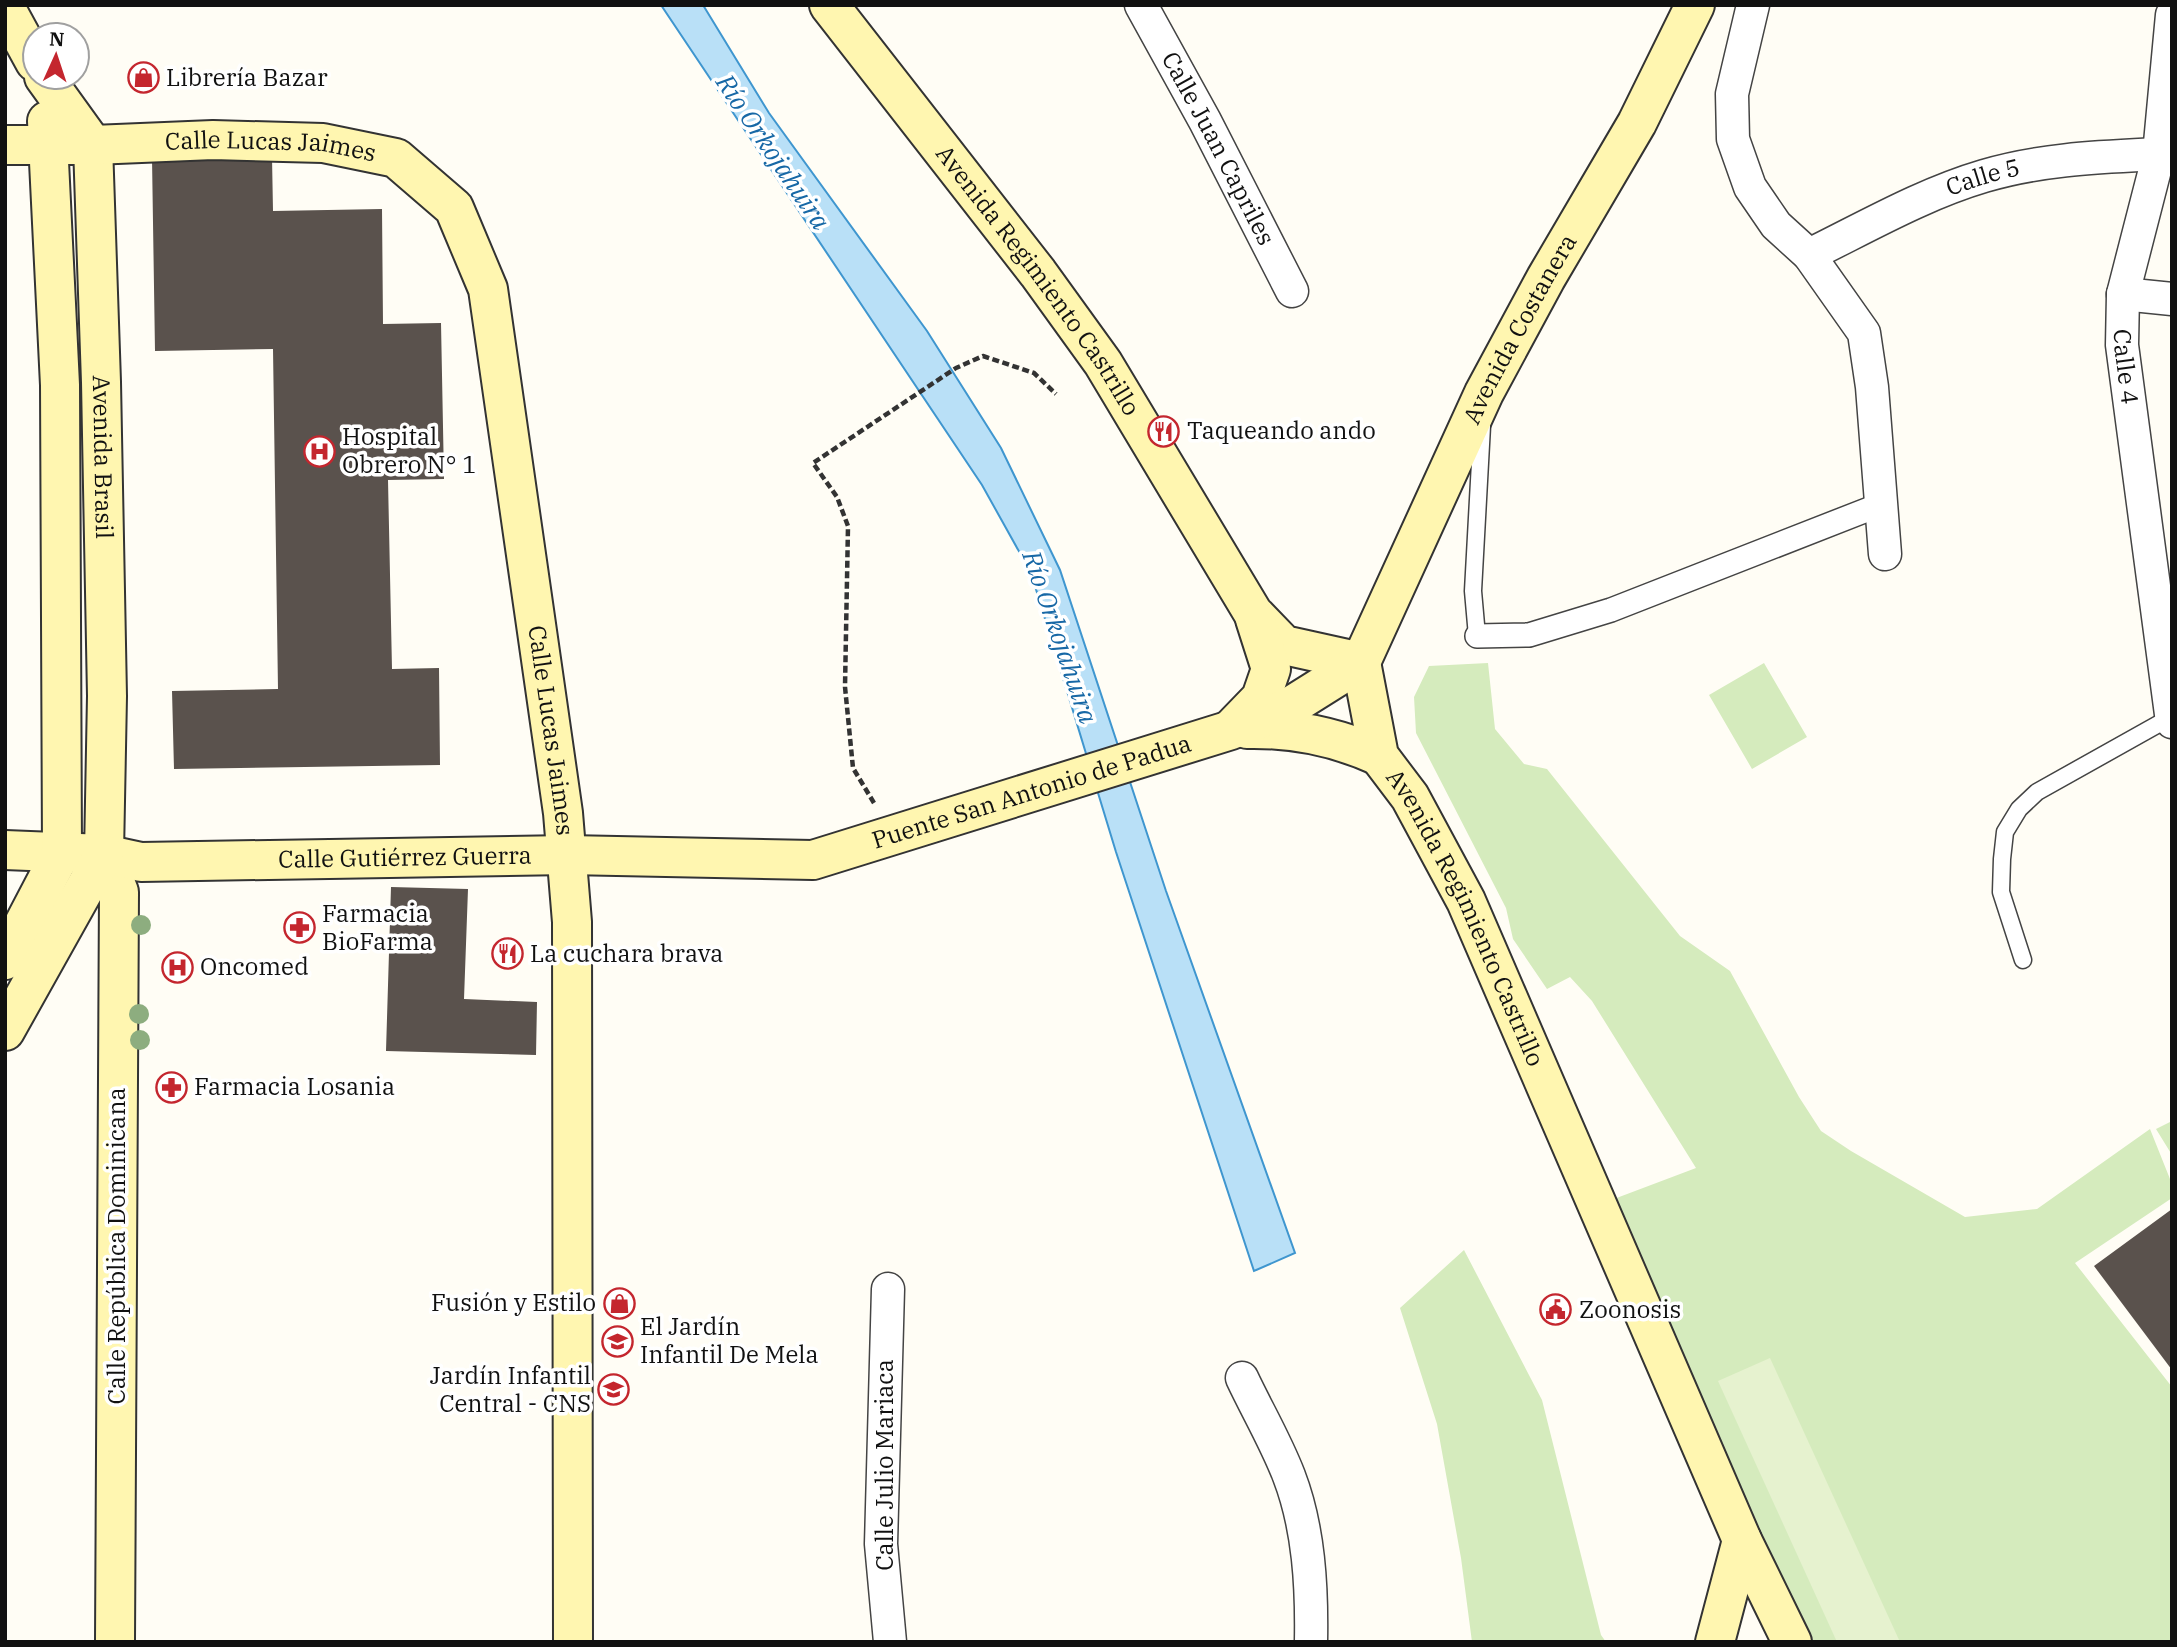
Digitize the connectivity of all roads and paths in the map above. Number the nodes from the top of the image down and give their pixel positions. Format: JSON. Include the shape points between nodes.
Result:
{"nodes":[{"id":1,"x":829,"y":5,"type":"edge"},
{"id":2,"x":1141,"y":5,"type":"edge"},
{"id":3,"x":1695,"y":5,"type":"edge"},
{"id":4,"x":1753,"y":5,"type":"edge"},
{"id":5,"x":5,"y":7,"type":"edge"},
{"id":6,"x":2172,"y":15,"type":"edge"},
{"id":7,"x":21,"y":36,"type":"edge"},
{"id":8,"x":44,"y":91,"type":"edge"},
{"id":9,"x":53,"y":91,"type":"edge"},
{"id":10,"x":5,"y":145,"type":"edge"},
{"id":11,"x":93,"y":145,"type":"junction"},
{"id":12,"x":50,"y":146,"type":"junction"},
{"id":13,"x":2165,"y":155,"type":"edge"},
{"id":14,"x":1809,"y":255,"type":"junction"},
{"id":15,"x":1292,"y":291,"type":"dead end"},
{"id":16,"x":2123,"y":294,"type":"junction"},
{"id":17,"x":2172,"y":299,"type":"edge"},
{"id":18,"x":101,"y":383,"type":"junction"},
{"id":19,"x":60,"y":385,"type":"junction"},
{"id":20,"x":1484,"y":393,"type":"junction"},
{"id":21,"x":1056,"y":394,"type":"dead end"},
{"id":22,"x":1882,"y":504,"type":"junction"},
{"id":23,"x":1885,"y":554,"type":"dead end"},
{"id":24,"x":1253,"y":613,"type":"junction"},
{"id":25,"x":1477,"y":636,"type":"joint"},
{"id":26,"x":1361,"y":662,"type":"junction"},
{"id":27,"x":107,"y":696,"type":"junction"},
{"id":28,"x":60,"y":697,"type":"junction"},
{"id":29,"x":2172,"y":718,"type":"edge"},
{"id":30,"x":1225,"y":732,"type":"junction"},
{"id":31,"x":1379,"y":756,"type":"junction"},
{"id":32,"x":878,"y":810,"type":"dead end"},
{"id":33,"x":5,"y":850,"type":"edge"},
{"id":34,"x":62,"y":851,"type":"junction"},
{"id":35,"x":845,"y":851,"type":"joint"},
{"id":36,"x":104,"y":854,"type":"junction"},
{"id":37,"x":568,"y":855,"type":"junction"},
{"id":38,"x":5,"y":960,"type":"edge"},
{"id":39,"x":2023,"y":960,"type":"dead end"},
{"id":40,"x":5,"y":1031,"type":"edge"},
{"id":41,"x":888,"y":1289,"type":"dead end"},
{"id":42,"x":1242,"y":1378,"type":"dead end"},
{"id":43,"x":1742,"y":1540,"type":"junction"},
{"id":44,"x":115,"y":1642,"type":"edge"},
{"id":45,"x":573,"y":1642,"type":"edge"},
{"id":46,"x":890,"y":1642,"type":"edge"},
{"id":47,"x":1311,"y":1642,"type":"edge"},
{"id":48,"x":1715,"y":1642,"type":"edge"},
{"id":49,"x":1792,"y":1642,"type":"edge"}],
"edges":[{"from":1,"to":24,"type":"main road","name":"Avenida Regimiento Castrillo","via":[[1103,363]]},
{"from":2,"to":15,"type":"street","name":"Calle Juan Capriles"},
{"from":3,"to":20,"type":"main road","name":"Avenida Costanera","via":[[1637,123]]},
{"from":4,"to":14,"type":"street","via":[[1732,94],[1733,139],[1750,187],[1776,225]]},
{"from":5,"to":7,"type":"main road"},
{"from":6,"to":13,"type":"street","name":"Calle 4"},
{"from":8,"to":12,"type":"main road","name":"Avenida Brasil"},
{"from":9,"to":11,"type":"main road","name":"Avenida Brasil"},
{"from":10,"to":12,"type":"main road","name":"Calle Lucas Jaimes"},
{"from":11,"to":12,"type":"main road","name":"Calle Lucas Jaimes"},
{"from":11,"to":18,"type":"main road","name":"Avenida Brasil"},
{"from":11,"to":37,"type":"main road","name":"Calle Lucas Jaimes","via":[[213,140],[323,144],[396,158],[454,208],[488,289]]},
{"from":12,"to":19,"type":"main road","name":"Avenida Brasil"},
{"from":13,"to":14,"type":"street","name":"Calle 5","via":[[2060,160],[1985,176],[1931,195]]},
{"from":13,"to":16,"type":"street","name":"Calle 4"},
{"from":14,"to":22,"type":"street","via":[[1864,334]]},
{"from":16,"to":17,"type":"street"},
{"from":16,"to":29,"type":"street","name":"Calle 4","via":[[2122,345]]},
{"from":18,"to":19,"type":"main road"},
{"from":18,"to":27,"type":"main road","name":"Avenida Brasil"},
{"from":19,"to":28,"type":"main road","name":"Avenida Brasil"},
{"from":20,"to":25,"type":"lane","via":[[1473,564]]},
{"from":20,"to":26,"type":"main road","name":"Avenida Costanera"},
{"from":21,"to":32,"type":"path","via":[[1034,373],[983,356],[956,368],[813,463],[837,497],[848,526],[845,687],[853,768]]},
{"from":22,"to":23,"type":"street"},
{"from":22,"to":25,"type":"street","via":[[1611,610],[1529,635]]},
{"from":24,"to":26,"type":"main road","name":"Avenida Regimiento Castrillo","via":[[1284,645]]},
{"from":24,"to":30,"type":"main road","via":[[1271,669],[1261,698]]},
{"from":26,"to":30,"type":"main road","via":[[1286,709]]},
{"from":26,"to":31,"type":"main road","name":"Avenida Regimiento Castrillo"},
{"from":27,"to":28,"type":"main road"},
{"from":27,"to":36,"type":"main road","name":"Avenida Brasil"},
{"from":28,"to":34,"type":"main road","name":"Avenida Brasil"},
{"from":29,"to":39,"type":"lane","via":[[2037,792],[2019,809],[2006,832],[2001,892]]},
{"from":30,"to":31,"type":"main road","via":[[1278,728],[1335,738]]},
{"from":30,"to":35,"type":"main road","name":"Puente San Antonio de Padua"},
{"from":31,"to":43,"type":"main road","name":"Avenida Regimiento Castrillo","via":[[1410,797],[1466,901]]},
{"from":33,"to":34,"type":"main road","name":"Calle Gutiérrez Guerra"},
{"from":34,"to":36,"type":"main road","name":"Calle Gutiérrez Guerra"},
{"from":34,"to":38,"type":"main road"},
{"from":35,"to":37,"type":"main road","name":"Calle Gutiérrez Guerra","via":[[813,860]]},
{"from":36,"to":37,"type":"main road","name":"Calle Gutiérrez Guerra","via":[[141,862]]},
{"from":36,"to":40,"type":"main road"},
{"from":36,"to":44,"type":"main road","name":"Calle República Dominicana","via":[[119,892]]},
{"from":37,"to":45,"type":"main road","name":"Calle Lucas Jaimes","via":[[572,922]]},
{"from":41,"to":46,"type":"street","name":"Calle Julio Mariaca","via":[[881,1545]]},
{"from":42,"to":47,"type":"street","via":[[1289,1477],[1304,1535],[1312,1595]]},
{"from":43,"to":48,"type":"main road"},
{"from":43,"to":49,"type":"main road","name":"Avenida Regimiento Castrillo"}]}
